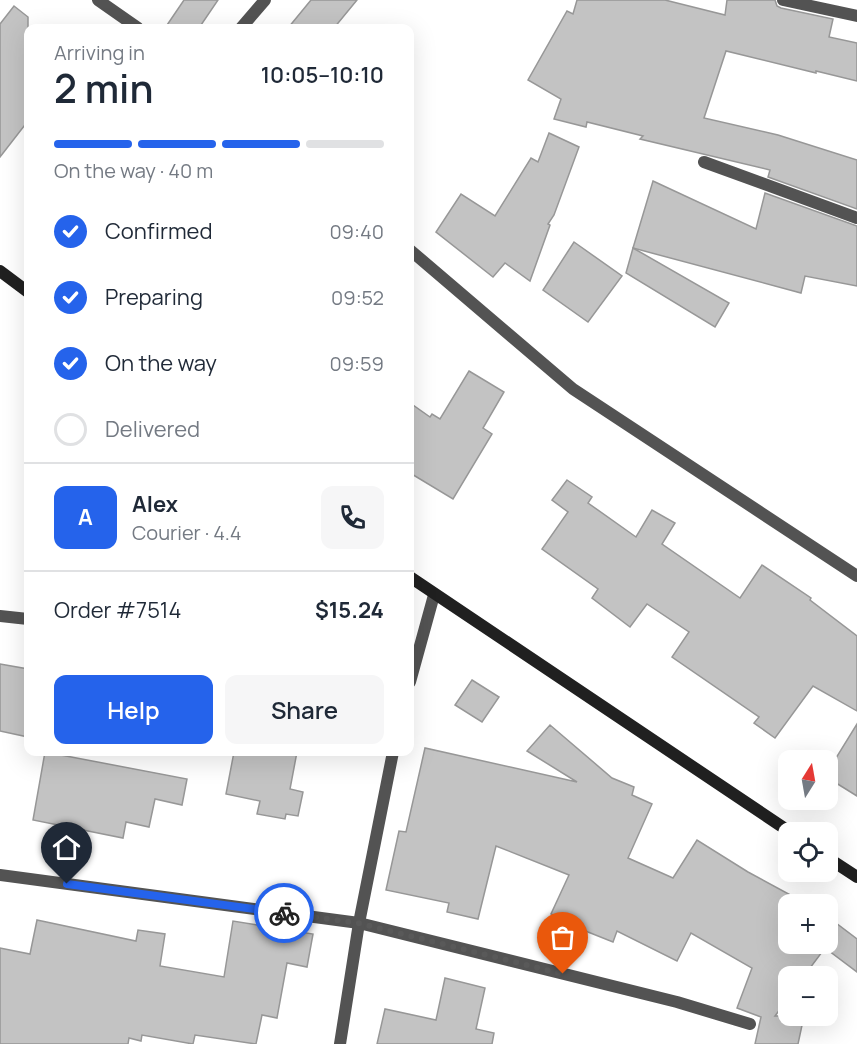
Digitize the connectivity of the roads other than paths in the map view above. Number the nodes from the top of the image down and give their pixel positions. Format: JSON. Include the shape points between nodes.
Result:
{"nodes":[{"id":1,"x":98,"y":0,"type":"edge"},
{"id":2,"x":265,"y":0,"type":"edge"},
{"id":3,"x":783,"y":0,"type":"edge"},
{"id":4,"x":857,"y":16,"type":"edge"},
{"id":5,"x":132,"y":24,"type":"edge"},
{"id":6,"x":244,"y":24,"type":"edge"},
{"id":7,"x":704,"y":162,"type":"dead end"},
{"id":8,"x":857,"y":218,"type":"edge"},
{"id":9,"x":414,"y":253,"type":"edge"},
{"id":10,"x":0,"y":271,"type":"edge"},
{"id":11,"x":24,"y":289,"type":"edge"},
{"id":12,"x":857,"y":576,"type":"edge"},
{"id":13,"x":414,"y":580,"type":"edge"},
{"id":14,"x":434,"y":595,"type":"junction"},
{"id":15,"x":0,"y":616,"type":"edge"},
{"id":16,"x":24,"y":619,"type":"edge"},
{"id":17,"x":414,"y":668,"type":"edge"},
{"id":18,"x":392,"y":756,"type":"edge"},
{"id":19,"x":778,"y":824,"type":"edge"},
{"id":20,"x":838,"y":865,"type":"edge"},
{"id":21,"x":0,"y":875,"type":"edge"},
{"id":22,"x":857,"y":878,"type":"edge"},
{"id":23,"x":358,"y":923,"type":"junction"},
{"id":24,"x":750,"y":1024,"type":"dead end"},
{"id":25,"x":340,"y":1044,"type":"edge"}],
"edges":[{"from":1,"to":5,"type":"street"},
{"from":2,"to":6,"type":"street"},
{"from":3,"to":4,"type":"street"},
{"from":7,"to":8,"type":"street"},
{"from":9,"to":12,"type":"street","via":[[573,389]]},
{"from":10,"to":11,"type":"main road"},
{"from":13,"to":14,"type":"main road"},
{"from":14,"to":17,"type":"street"},
{"from":14,"to":19,"type":"main road"},
{"from":15,"to":16,"type":"street"},
{"from":18,"to":23,"type":"street"},
{"from":20,"to":22,"type":"main road"},
{"from":21,"to":23,"type":"street"},
{"from":23,"to":24,"type":"street","via":[[677,1002]]},
{"from":23,"to":25,"type":"street"}]}
